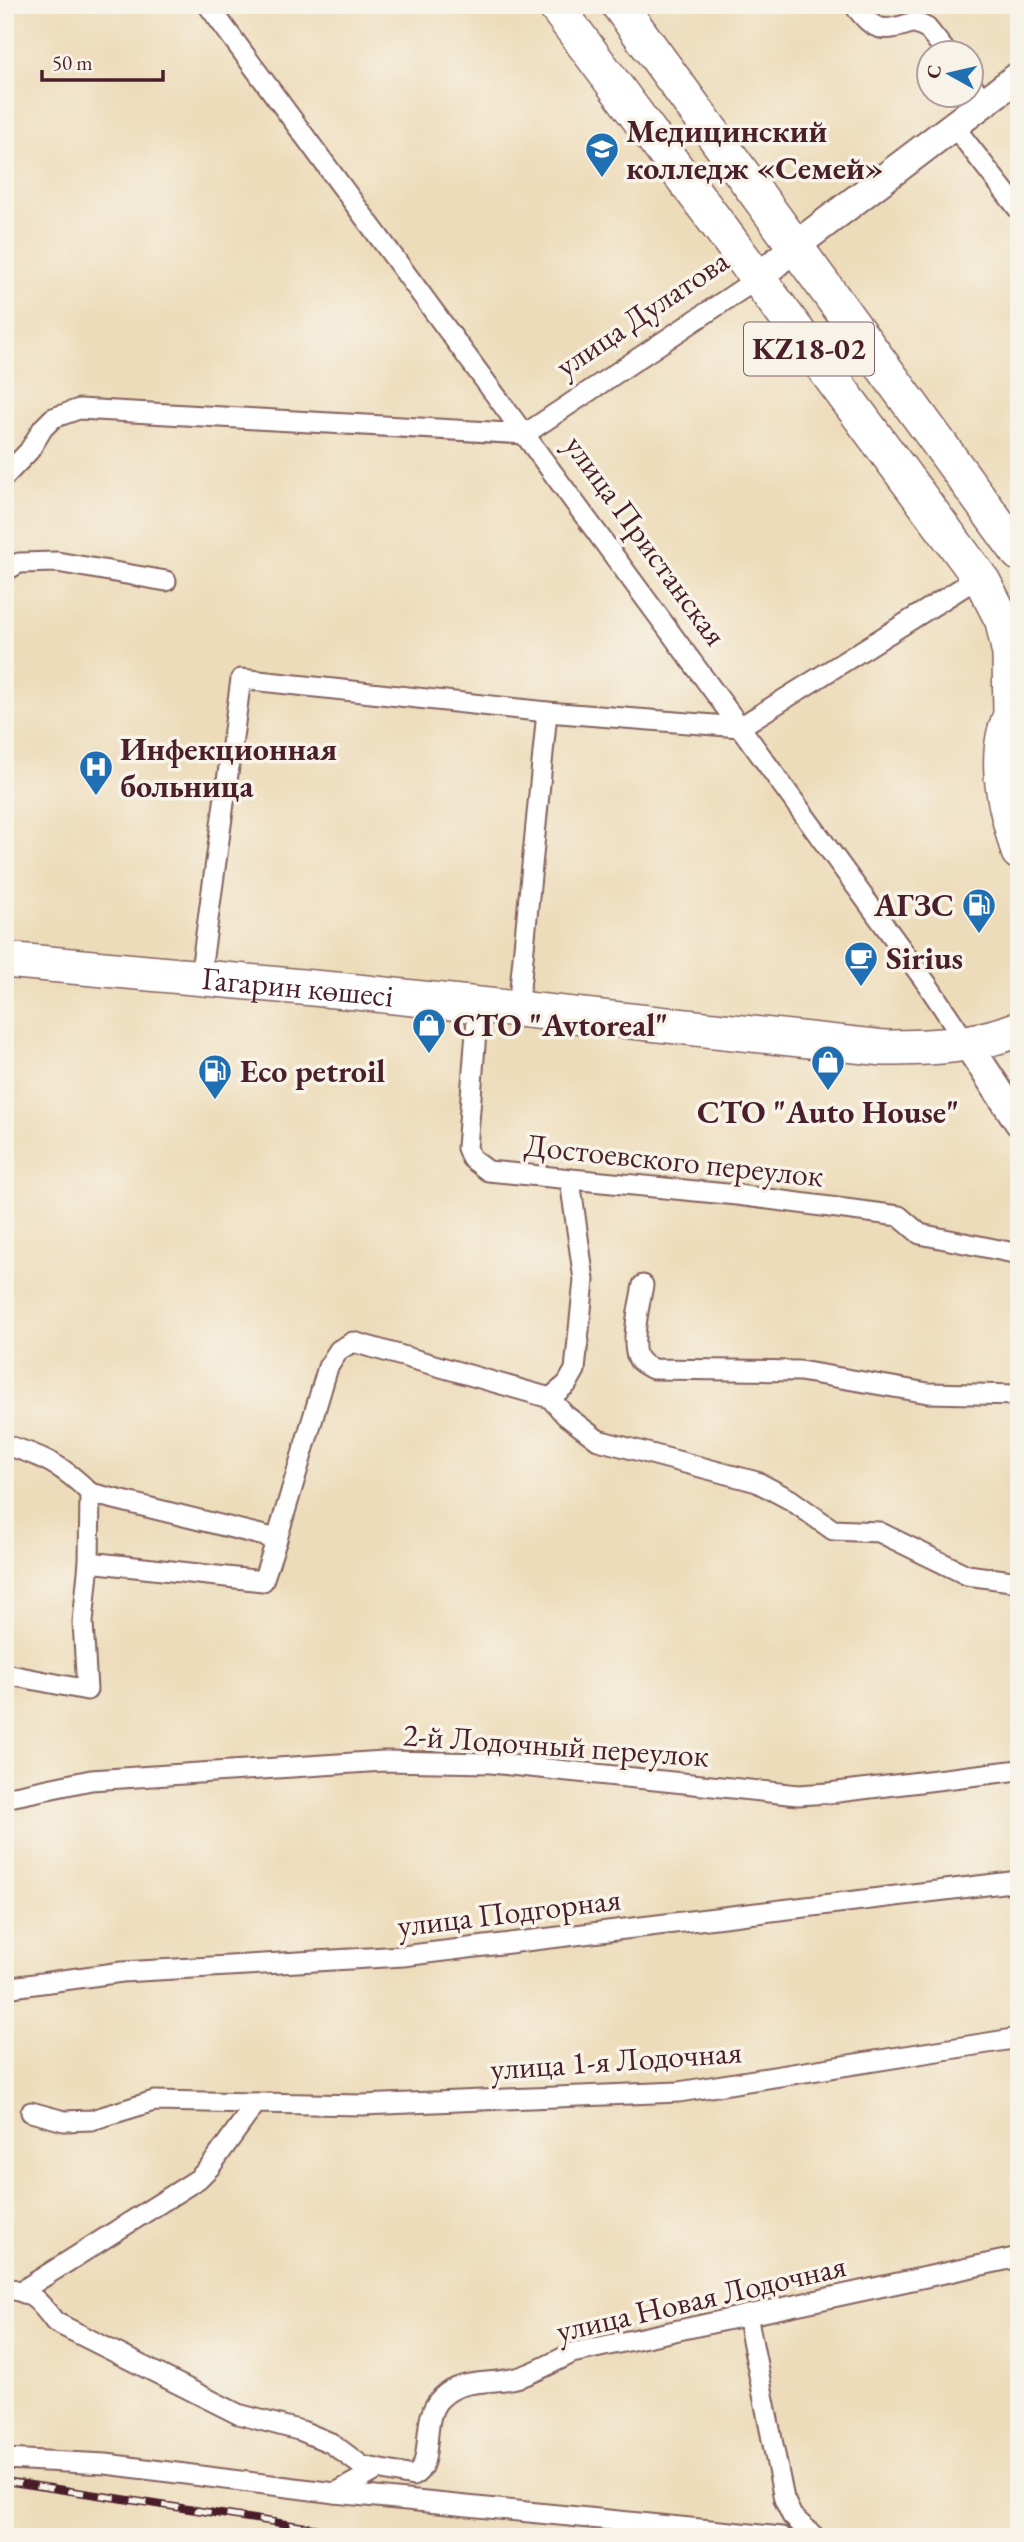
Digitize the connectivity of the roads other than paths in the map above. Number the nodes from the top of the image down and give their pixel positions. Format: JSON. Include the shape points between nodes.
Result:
{"nodes":[{"id":1,"x":208,"y":5,"type":"edge"},
{"id":2,"x":555,"y":5,"type":"edge"},
{"id":3,"x":619,"y":5,"type":"edge"},
{"id":4,"x":854,"y":5,"type":"edge"},
{"id":5,"x":934,"y":38,"type":"edge"},
{"id":6,"x":1019,"y":76,"type":"edge"},
{"id":7,"x":986,"y":90,"type":"edge"},
{"id":8,"x":966,"y":108,"type":"edge"},
{"id":9,"x":953,"y":125,"type":"junction"},
{"id":10,"x":1019,"y":210,"type":"edge"},
{"id":11,"x":796,"y":246,"type":"junction"},
{"id":12,"x":757,"y":279,"type":"junction"},
{"id":13,"x":524,"y":434,"type":"junction"},
{"id":14,"x":5,"y":476,"type":"edge"},
{"id":15,"x":1019,"y":553,"type":"edge"},
{"id":16,"x":5,"y":571,"type":"edge"},
{"id":17,"x":979,"y":577,"type":"junction"},
{"id":18,"x":166,"y":581,"type":"dead end"},
{"id":19,"x":1015,"y":708,"type":"edge"},
{"id":20,"x":547,"y":712,"type":"junction"},
{"id":21,"x":740,"y":727,"type":"junction"},
{"id":22,"x":1019,"y":852,"type":"edge"},
{"id":23,"x":5,"y":960,"type":"edge"},
{"id":24,"x":200,"y":978,"type":"junction"},
{"id":25,"x":478,"y":1006,"type":"junction"},
{"id":26,"x":1019,"y":1008,"type":"edge"},
{"id":27,"x":518,"y":1009,"type":"junction"},
{"id":28,"x":1019,"y":1029,"type":"edge"},
{"id":29,"x":966,"y":1042,"type":"junction"},
{"id":30,"x":1019,"y":1122,"type":"edge"},
{"id":31,"x":570,"y":1180,"type":"junction"},
{"id":32,"x":1019,"y":1254,"type":"edge"},
{"id":33,"x":643,"y":1285,"type":"dead end"},
{"id":34,"x":1019,"y":1395,"type":"edge"},
{"id":35,"x":550,"y":1398,"type":"junction"},
{"id":36,"x":5,"y":1445,"type":"edge"},
{"id":37,"x":90,"y":1493,"type":"junction"},
{"id":38,"x":277,"y":1539,"type":"junction"},
{"id":39,"x":89,"y":1562,"type":"junction"},
{"id":40,"x":1019,"y":1582,"type":"edge"},
{"id":41,"x":5,"y":1674,"type":"edge"},
{"id":42,"x":1019,"y":1770,"type":"edge"},
{"id":43,"x":5,"y":1798,"type":"edge"},
{"id":44,"x":1019,"y":1881,"type":"edge"},
{"id":45,"x":5,"y":1987,"type":"edge"},
{"id":46,"x":1019,"y":2038,"type":"edge"},
{"id":47,"x":256,"y":2103,"type":"junction"},
{"id":48,"x":31,"y":2112,"type":"dead end"},
{"id":49,"x":1019,"y":2257,"type":"edge"},
{"id":50,"x":14,"y":2289,"type":"edge"},
{"id":51,"x":747,"y":2315,"type":"junction"},
{"id":52,"x":5,"y":2459,"type":"edge"},
{"id":53,"x":377,"y":2470,"type":"junction"},
{"id":54,"x":335,"y":2493,"type":"junction"},
{"id":55,"x":782,"y":2537,"type":"edge"},
{"id":56,"x":815,"y":2537,"type":"edge"}],
"edges":[{"from":1,"to":13,"type":"street","name":"улица Пристанская"},
{"from":2,"to":12,"type":"highway","number":"KZ18-02"},
{"from":3,"to":11,"type":"highway","number":"KZ18-02"},
{"from":4,"to":5,"type":"street","via":[[870,25],[895,29],[914,22]]},
{"from":6,"to":7,"type":"street","name":"улица Дулатова"},
{"from":8,"to":9,"type":"street","name":"улица Дулатова"},
{"from":9,"to":10,"type":"street"},
{"from":9,"to":11,"type":"street","name":"улица Дулатова"},
{"from":11,"to":12,"type":"street","name":"улица Дулатова"},
{"from":11,"to":15,"type":"highway","number":"KZ18-02"},
{"from":12,"to":13,"type":"street","name":"улица Дулатова"},
{"from":12,"to":17,"type":"highway","number":"KZ18-02"},
{"from":13,"to":14,"type":"street","via":[[79,409],[53,418]]},
{"from":13,"to":21,"type":"street","name":"улица Пристанская"},
{"from":16,"to":18,"type":"street","via":[[19,563],[57,562]]},
{"from":17,"to":19,"type":"highway","number":"KZ18-02","via":[[1003,621]]},
{"from":17,"to":21,"type":"street"},
{"from":19,"to":22,"type":"highway","via":[[1000,760],[1006,810]]},
{"from":20,"to":21,"type":"street"},
{"from":20,"to":24,"type":"street","via":[[241,680]]},
{"from":20,"to":27,"type":"street"},
{"from":21,"to":29,"type":"street","name":"улица Пристанская"},
{"from":23,"to":24,"type":"highway","name":"Гагарин көшесі"},
{"from":24,"to":25,"type":"highway","name":"Гагарин көшесі"},
{"from":25,"to":27,"type":"highway","name":"Гагарин көшесі"},
{"from":25,"to":31,"type":"street","name":"Достоевского переулок","via":[[467,1149],[471,1158],[488,1171]]},
{"from":26,"to":29,"type":"highway"},
{"from":27,"to":29,"type":"highway","name":"Гагарин көшесі","via":[[884,1048],[937,1048]]},
{"from":28,"to":29,"type":"highway","name":"Гагарин көшесі"},
{"from":29,"to":30,"type":"street","name":"улица Пристанская"},
{"from":31,"to":32,"type":"street","name":"Достоевского переулок","via":[[899,1216],[920,1234]]},
{"from":31,"to":35,"type":"street","via":[[584,1280],[575,1370]]},
{"from":33,"to":34,"type":"street","via":[[636,1352],[639,1360],[653,1369],[800,1371],[928,1393]]},
{"from":35,"to":38,"type":"street","via":[[353,1342],[339,1350],[328,1367]]},
{"from":35,"to":40,"type":"street","via":[[598,1440],[757,1482],[833,1530],[878,1532],[967,1575]]},
{"from":36,"to":37,"type":"street","via":[[39,1455]]},
{"from":37,"to":38,"type":"street"},
{"from":37,"to":39,"type":"street"},
{"from":38,"to":39,"type":"street","via":[[263,1581]]},
{"from":39,"to":41,"type":"street","via":[[83,1622],[87,1690]]},
{"from":42,"to":43,"type":"street","name":"2-й Лодочный переулок","via":[[797,1795],[491,1763],[384,1761],[91,1780]]},
{"from":44,"to":45,"type":"street","name":"улица Подгорная","via":[[403,1956],[122,1972]]},
{"from":46,"to":47,"type":"street","name":"улица 1-я Лодочная","via":[[680,2092],[362,2105]]},
{"from":47,"to":48,"type":"street","name":"улица 1-я Лодочная","via":[[154,2101],[92,2120],[64,2121]]},
{"from":47,"to":50,"type":"street","via":[[198,2179]]},
{"from":49,"to":51,"type":"street","name":"улица Новая Лодочная"},
{"from":50,"to":53,"type":"street","via":[[40,2303],[55,2322],[106,2349],[238,2414],[331,2443],[362,2466]]},
{"from":51,"to":53,"type":"street","name":"улица Новая Лодочная","via":[[572,2353],[507,2381],[450,2389],[437,2402],[430,2419],[426,2462],[419,2473]]},
{"from":51,"to":56,"type":"street","via":[[784,2500],[792,2515]]},
{"from":52,"to":54,"type":"street","via":[[106,2464]]},
{"from":53,"to":54,"type":"street"},
{"from":54,"to":55,"type":"street"}]}
